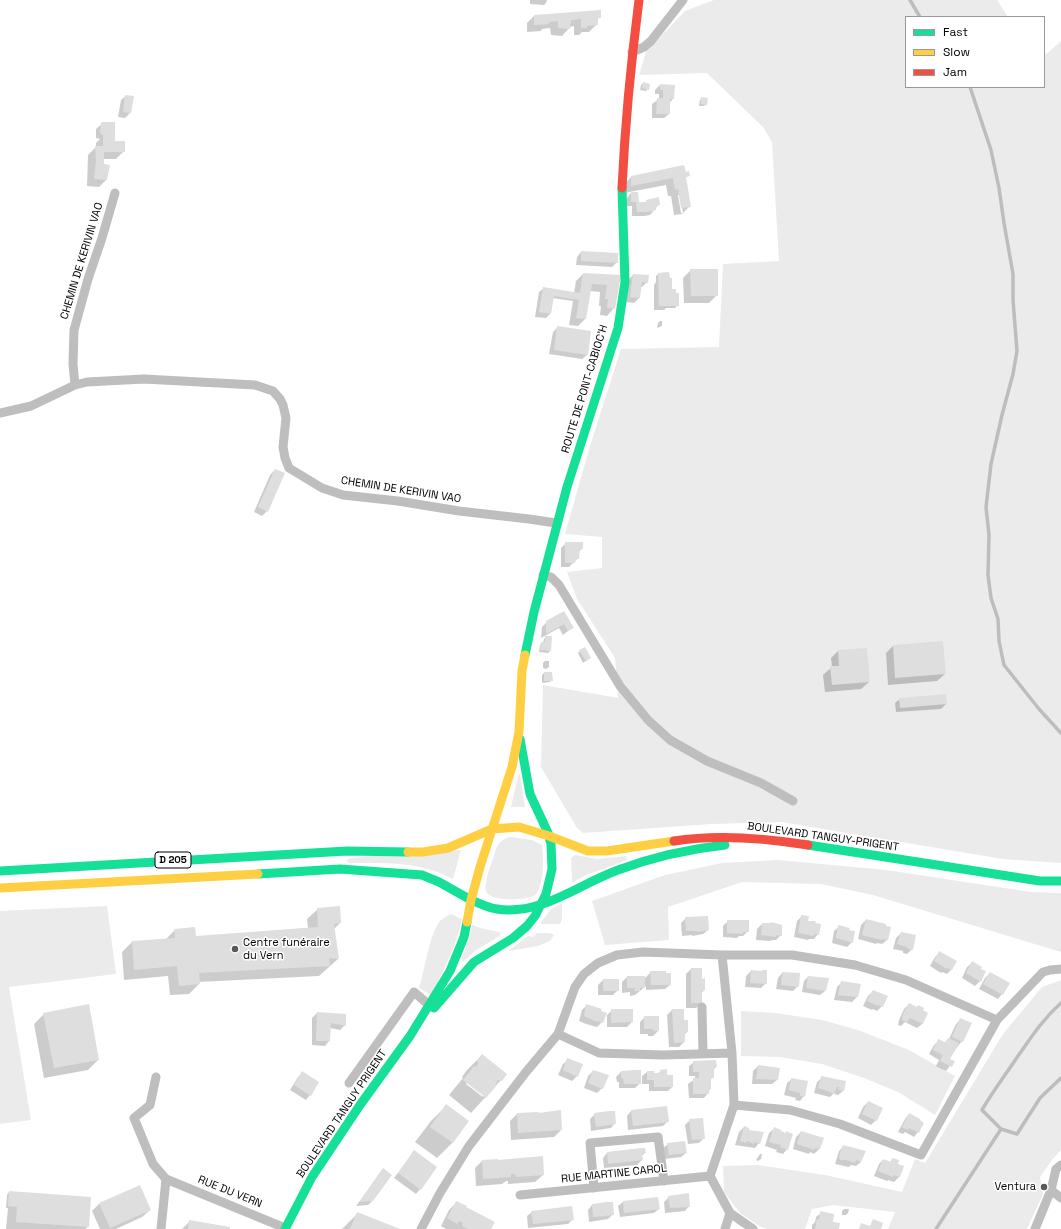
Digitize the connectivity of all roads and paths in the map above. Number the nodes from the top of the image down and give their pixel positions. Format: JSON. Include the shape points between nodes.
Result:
{"nodes":[{"id":1,"x":639,"y":0,"type":"edge"},
{"id":2,"x":683,"y":0,"type":"edge"},
{"id":3,"x":632,"y":52,"type":"junction"},
{"id":4,"x":115,"y":193,"type":"dead end"},
{"id":5,"x":75,"y":385,"type":"junction"},
{"id":6,"x":0,"y":414,"type":"edge"},
{"id":7,"x":556,"y":523,"type":"junction"},
{"id":8,"x":544,"y":575,"type":"junction"},
{"id":9,"x":519,"y":732,"type":"junction"},
{"id":10,"x":793,"y":801,"type":"dead end"},
{"id":11,"x":492,"y":829,"type":"junction"},
{"id":12,"x":549,"y":836,"type":"junction"},
{"id":13,"x":772,"y":841,"type":"junction"},
{"id":14,"x":0,"y":871,"type":"edge"},
{"id":15,"x":1061,"y":881,"type":"edge"},
{"id":16,"x":0,"y":888,"type":"edge"},
{"id":17,"x":471,"y":900,"type":"junction"},
{"id":18,"x":542,"y":905,"type":"junction"},
{"id":19,"x":722,"y":955,"type":"junction"},
{"id":20,"x":1061,"y":969,"type":"edge"},
{"id":21,"x":430,"y":1005,"type":"junction"},
{"id":22,"x":702,"y":1007,"type":"dead end"},
{"id":23,"x":997,"y":1020,"type":"junction"},
{"id":24,"x":558,"y":1034,"type":"junction"},
{"id":25,"x":410,"y":1036,"type":"junction"},
{"id":26,"x":732,"y":1053,"type":"junction"},
{"id":27,"x":703,"y":1054,"type":"junction"},
{"id":28,"x":156,"y":1077,"type":"dead end"},
{"id":29,"x":349,"y":1083,"type":"dead end"},
{"id":30,"x":734,"y":1105,"type":"junction"},
{"id":31,"x":1061,"y":1165,"type":"edge"},
{"id":32,"x":710,"y":1176,"type":"junction"},
{"id":33,"x":166,"y":1179,"type":"junction"},
{"id":34,"x":664,"y":1181,"type":"junction"},
{"id":35,"x":594,"y":1188,"type":"junction"},
{"id":36,"x":1051,"y":1190,"type":"junction"},
{"id":37,"x":520,"y":1195,"type":"dead end"},
{"id":38,"x":1061,"y":1198,"type":"edge"},
{"id":39,"x":730,"y":1213,"type":"junction"},
{"id":40,"x":161,"y":1229,"type":"edge"},
{"id":41,"x":285,"y":1229,"type":"edge"},
{"id":42,"x":421,"y":1229,"type":"edge"},
{"id":43,"x":725,"y":1229,"type":"edge"},
{"id":44,"x":753,"y":1229,"type":"edge"},
{"id":45,"x":1035,"y":1229,"type":"edge"}],
"edges":[{"from":1,"to":3,"type":"main road","name":"ROUTE DE PONT-CABIOC'H"},
{"from":2,"to":3,"type":"street","via":[[651,41]]},
{"from":3,"to":7,"type":"main road","name":"ROUTE DE PONT-CABIOC'H","via":[[622,192],[625,282],[618,328]]},
{"from":4,"to":5,"type":"street","name":"CHEMIN DE KERIVIN VAO","via":[[74,330]]},
{"from":5,"to":6,"type":"street","name":"CHEMIN DE KERIVIN VAO","via":[[31,406]]},
{"from":5,"to":7,"type":"street","name":"CHEMIN DE KERIVIN VAO","via":[[144,379],[255,385],[273,391],[284,405],[286,418],[283,447],[289,468],[322,488],[343,495]]},
{"from":7,"to":8,"type":"main road","name":"ROUTE DE PONT-CABIOC'H"},
{"from":8,"to":9,"type":"main road","name":"ROUTE DE PONT-CABIOC'H","via":[[522,671]]},
{"from":8,"to":10,"type":"street","via":[[551,577],[559,585],[620,686],[648,720],[670,740],[707,761],[761,783]]},
{"from":9,"to":11,"type":"main road","name":"ROUTE DE PONT-CABIOC'H","via":[[511,771]]},
{"from":9,"to":12,"type":"main road","name":"ROUTE DE PONT-CABIOC'H","via":[[532,801]]},
{"from":11,"to":12,"type":"main road","name":"BOULEVARD TANGUY-PRIGENT","via":[[519,827]]},
{"from":11,"to":14,"type":"main road","number":"D 205","via":[[448,848],[423,852],[339,851]]},
{"from":11,"to":17,"type":"main road"},
{"from":12,"to":13,"type":"main road","name":"BOULEVARD TANGUY-PRIGENT","via":[[588,850],[607,851],[691,838],[732,837]]},
{"from":12,"to":18,"type":"main road","name":"BOULEVARD TANGUY PRIGENT","via":[[552,866]]},
{"from":13,"to":15,"type":"main road","name":"BOULEVARD TANGUY-PRIGENT","via":[[1040,881]]},
{"from":13,"to":18,"type":"main road","name":"BOULEVARD TANGUY PRIGENT","via":[[720,845],[672,853],[626,866],[596,878]]},
{"from":16,"to":17,"type":"main road","number":"D 205","via":[[340,868],[422,875]]},
{"from":17,"to":18,"type":"main road","name":"BOULEVARD TANGUY PRIGENT","via":[[496,909],[516,910]]},
{"from":17,"to":21,"type":"main road","name":"BOULEVARD TANGUY PRIGENT","via":[[464,937],[450,971]]},
{"from":18,"to":25,"type":"main road","name":"BOULEVARD TANGUY PRIGENT","via":[[520,933],[473,963]]},
{"from":19,"to":23,"type":"street","via":[[792,954],[855,965],[906,980]]},
{"from":19,"to":24,"type":"street","via":[[643,952],[617,955],[598,963],[584,974],[575,988]]},
{"from":19,"to":26,"type":"street"},
{"from":20,"to":23,"type":"street","via":[[1043,972]]},
{"from":21,"to":25,"type":"main road","name":"BOULEVARD TANGUY PRIGENT"},
{"from":21,"to":29,"type":"street","via":[[414,992]]},
{"from":22,"to":27,"type":"street"},
{"from":23,"to":30,"type":"street","via":[[921,1155],[840,1124],[790,1110]]},
{"from":24,"to":27,"type":"street","via":[[599,1053]]},
{"from":24,"to":42,"type":"street","via":[[469,1146],[440,1192]]},
{"from":25,"to":41,"type":"main road","name":"BOULEVARD TANGUY PRIGENT","via":[[312,1177]]},
{"from":26,"to":27,"type":"street"},
{"from":26,"to":30,"type":"street"},
{"from":28,"to":33,"type":"street","name":"RUE DU VERN","via":[[150,1104],[134,1118],[153,1164]]},
{"from":30,"to":32,"type":"street"},
{"from":31,"to":36,"type":"street","via":[[1056,1169]]},
{"from":32,"to":34,"type":"street","name":"RUE MARTINE CAROL"},
{"from":32,"to":39,"type":"street"},
{"from":33,"to":40,"type":"street"},
{"from":33,"to":41,"type":"street","name":"RUE DU VERN"},
{"from":34,"to":35,"type":"street","name":"RUE MARTINE CAROL"},
{"from":34,"to":35,"type":"street","via":[[658,1137],[590,1143]]},
{"from":35,"to":37,"type":"street","name":"RUE MARTINE CAROL"},
{"from":36,"to":38,"type":"street"},
{"from":36,"to":45,"type":"street"},
{"from":39,"to":43,"type":"street"},
{"from":39,"to":44,"type":"street"}]}
